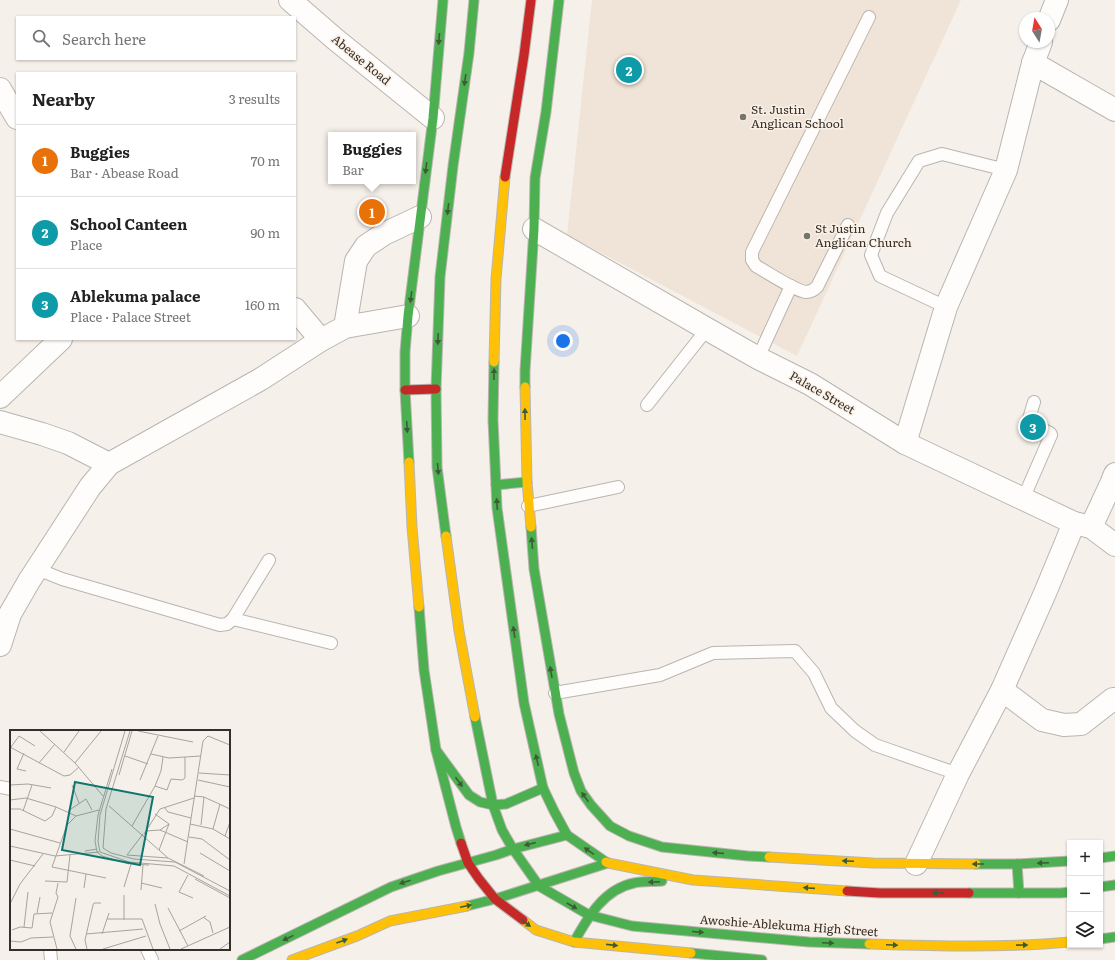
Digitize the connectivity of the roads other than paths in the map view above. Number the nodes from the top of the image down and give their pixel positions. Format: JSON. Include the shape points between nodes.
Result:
{"nodes":[{"id":1,"x":290,"y":0,"type":"edge"},
{"id":2,"x":443,"y":0,"type":"edge"},
{"id":3,"x":474,"y":0,"type":"edge"},
{"id":4,"x":531,"y":0,"type":"edge"},
{"id":5,"x":559,"y":0,"type":"edge"},
{"id":6,"x":1056,"y":0,"type":"edge"},
{"id":7,"x":1052,"y":12,"type":"edge"},
{"id":8,"x":869,"y":17,"type":"dead end"},
{"id":9,"x":1039,"y":48,"type":"edge"},
{"id":10,"x":1033,"y":63,"type":"junction"},
{"id":11,"x":0,"y":89,"type":"edge"},
{"id":12,"x":1115,"y":110,"type":"edge"},
{"id":13,"x":16,"y":116,"type":"edge"},
{"id":14,"x":432,"y":118,"type":"junction"},
{"id":15,"x":1006,"y":170,"type":"junction"},
{"id":16,"x":420,"y":217,"type":"junction"},
{"id":17,"x":848,"y":225,"type":"dead end"},
{"id":18,"x":534,"y":230,"type":"junction"},
{"id":19,"x":791,"y":286,"type":"junction"},
{"id":20,"x":946,"y":307,"type":"junction"},
{"id":21,"x":296,"y":310,"type":"edge"},
{"id":22,"x":408,"y":316,"type":"junction"},
{"id":23,"x":345,"y":327,"type":"junction"},
{"id":24,"x":707,"y":329,"type":"junction"},
{"id":25,"x":59,"y":340,"type":"edge"},
{"id":26,"x":321,"y":340,"type":"junction"},
{"id":27,"x":758,"y":358,"type":"junction"},
{"id":28,"x":436,"y":389,"type":"junction"},
{"id":29,"x":405,"y":390,"type":"junction"},
{"id":30,"x":0,"y":397,"type":"edge"},
{"id":31,"x":1034,"y":402,"type":"dead end"},
{"id":32,"x":647,"y":405,"type":"dead end"},
{"id":33,"x":0,"y":422,"type":"edge"},
{"id":34,"x":905,"y":443,"type":"junction"},
{"id":35,"x":110,"y":464,"type":"junction"},
{"id":36,"x":1114,"y":481,"type":"edge"},
{"id":37,"x":527,"y":482,"type":"junction"},
{"id":38,"x":496,"y":485,"type":"junction"},
{"id":39,"x":618,"y":487,"type":"dead end"},
{"id":40,"x":1021,"y":498,"type":"junction"},
{"id":41,"x":528,"y":506,"type":"junction"},
{"id":42,"x":1082,"y":525,"type":"junction"},
{"id":43,"x":1115,"y":545,"type":"edge"},
{"id":44,"x":269,"y":560,"type":"dead end"},
{"id":45,"x":37,"y":569,"type":"junction"},
{"id":46,"x":233,"y":619,"type":"junction"},
{"id":47,"x":330,"y":643,"type":"dead end"},
{"id":48,"x":0,"y":645,"type":"edge"},
{"id":49,"x":1002,"y":690,"type":"junction"},
{"id":50,"x":555,"y":693,"type":"junction"},
{"id":51,"x":1113,"y":699,"type":"dead end"},
{"id":52,"x":436,"y":750,"type":"junction"},
{"id":53,"x":958,"y":774,"type":"junction"},
{"id":54,"x":0,"y":787,"type":"edge"},
{"id":55,"x":543,"y":788,"type":"junction"},
{"id":56,"x":10,"y":789,"type":"edge"},
{"id":57,"x":494,"y":805,"type":"junction"},
{"id":58,"x":567,"y":835,"type":"junction"},
{"id":59,"x":513,"y":849,"type":"junction"},
{"id":60,"x":1115,"y":856,"type":"edge"},
{"id":61,"x":1103,"y":858,"type":"edge"},
{"id":62,"x":1067,"y":862,"type":"edge"},
{"id":63,"x":468,"y":863,"type":"junction"},
{"id":64,"x":608,"y":863,"type":"junction"},
{"id":65,"x":916,"y":864,"type":"junction"},
{"id":66,"x":1017,"y":864,"type":"junction"},
{"id":67,"x":693,"y":880,"type":"junction"},
{"id":68,"x":1115,"y":885,"type":"edge"},
{"id":69,"x":539,"y":886,"type":"junction"},
{"id":70,"x":1103,"y":887,"type":"edge"},
{"id":71,"x":1067,"y":892,"type":"edge"},
{"id":72,"x":1019,"y":894,"type":"junction"},
{"id":73,"x":495,"y":899,"type":"junction"},
{"id":74,"x":589,"y":915,"type":"junction"},
{"id":75,"x":1115,"y":937,"type":"edge"},
{"id":76,"x":1103,"y":939,"type":"edge"},
{"id":77,"x":574,"y":942,"type":"junction"},
{"id":78,"x":1067,"y":942,"type":"edge"},
{"id":79,"x":50,"y":950,"type":"edge"},
{"id":80,"x":147,"y":950,"type":"edge"},
{"id":81,"x":51,"y":960,"type":"edge"},
{"id":82,"x":152,"y":960,"type":"edge"},
{"id":83,"x":242,"y":960,"type":"edge"},
{"id":84,"x":292,"y":960,"type":"edge"},
{"id":85,"x":762,"y":960,"type":"edge"}],
"edges":[{"from":1,"to":14,"type":"street","name":"Abease Road"},
{"from":2,"to":14,"type":"main road","one_way":true},
{"from":3,"to":28,"type":"main road","one_way":true,"via":[[440,277]]},
{"from":38,"to":4,"type":"main road","one_way":true,"via":[[493,420],[496,279],[505,173]]},
{"from":5,"to":18,"type":"main road","via":[[546,112],[535,178]]},
{"from":6,"to":7,"type":"street"},
{"from":8,"to":19,"type":"lane","via":[[752,252],[752,260],[756,266]]},
{"from":9,"to":10,"type":"street"},
{"from":10,"to":12,"type":"street"},
{"from":10,"to":15,"type":"street"},
{"from":11,"to":13,"type":"street"},
{"from":14,"to":16,"type":"main road","one_way":true},
{"from":15,"to":20,"type":"street"},
{"from":15,"to":20,"type":"lane","via":[[942,154],[919,161],[887,213],[871,255],[880,276]]},
{"from":16,"to":22,"type":"main road","one_way":true},
{"from":16,"to":23,"type":"street","via":[[384,234],[366,246],[359,256]]},
{"from":17,"to":19,"type":"lane","via":[[817,287],[811,292],[805,292]]},
{"from":18,"to":24,"type":"street","name":"Palace Street"},
{"from":37,"to":18,"type":"main road","one_way":true,"via":[[525,371]]},
{"from":19,"to":27,"type":"lane"},
{"from":20,"to":34,"type":"street"},
{"from":21,"to":26,"type":"street"},
{"from":22,"to":23,"type":"street"},
{"from":22,"to":29,"type":"main road"},
{"from":23,"to":26,"type":"street"},
{"from":24,"to":27,"type":"street","name":"Palace Street"},
{"from":24,"to":32,"type":"lane"},
{"from":25,"to":30,"type":"street"},
{"from":26,"to":35,"type":"street","via":[[261,379]]},
{"from":27,"to":34,"type":"street","name":"Palace Street","via":[[810,384]]},
{"from":28,"to":29,"type":"main road"},
{"from":28,"to":57,"type":"main road","one_way":true,"via":[[437,467],[459,631]]},
{"from":29,"to":52,"type":"main road","one_way":true,"via":[[412,535],[424,670]]},
{"from":31,"to":40,"type":"lane","via":[[1028,422],[1051,435]]},
{"from":33,"to":35,"type":"street","via":[[68,443]]},
{"from":34,"to":40,"type":"street","name":"Palace Street"},
{"from":35,"to":45,"type":"street","via":[[90,487]]},
{"from":36,"to":42,"type":"street"},
{"from":37,"to":38,"type":"main road"},
{"from":37,"to":41,"type":"main road"},
{"from":55,"to":38,"type":"main road","one_way":true,"via":[[524,703]]},
{"from":39,"to":41,"type":"lane"},
{"from":40,"to":42,"type":"street","name":"Palace Street"},
{"from":50,"to":41,"type":"main road","one_way":true,"via":[[534,568]]},
{"from":42,"to":43,"type":"street","name":"Palace Street"},
{"from":42,"to":49,"type":"street","via":[[1045,593]]},
{"from":44,"to":46,"type":"lane"},
{"from":45,"to":46,"type":"lane","via":[[62,579],[220,625],[228,624]]},
{"from":45,"to":48,"type":"street","via":[[10,614]]},
{"from":46,"to":47,"type":"lane"},
{"from":49,"to":51,"type":"street","via":[[1042,720],[1064,725],[1081,724]]},
{"from":49,"to":53,"type":"street"},
{"from":50,"to":53,"type":"lane","via":[[660,675],[713,653],[795,650],[814,672],[831,708],[855,731],[876,745]]},
{"from":65,"to":50,"type":"main road","one_way":true,"via":[[748,856],[662,847],[629,836],[610,826],[581,791],[574,773]]},
{"from":52,"to":57,"type":"main road","one_way":true,"via":[[469,796]]},
{"from":52,"to":63,"type":"main road"},
{"from":53,"to":65,"type":"street"},
{"from":54,"to":56,"type":"lane"},
{"from":55,"to":57,"type":"main road","via":[[506,804]]},
{"from":55,"to":58,"type":"main road"},
{"from":57,"to":59,"type":"main road","via":[[502,830]]},
{"from":58,"to":59,"type":"main road","one_way":true},
{"from":64,"to":58,"type":"main road","one_way":true},
{"from":59,"to":63,"type":"main road"},
{"from":59,"to":69,"type":"main road"},
{"from":60,"to":61,"type":"main road"},
{"from":62,"to":66,"type":"main road","one_way":true},
{"from":63,"to":73,"type":"main road"},
{"from":63,"to":83,"type":"main road","one_way":true,"via":[[391,887]]},
{"from":64,"to":67,"type":"main road"},
{"from":64,"to":69,"type":"main road"},
{"from":66,"to":65,"type":"main road","one_way":true},
{"from":66,"to":72,"type":"main road"},
{"from":72,"to":67,"type":"main road","one_way":true,"via":[[880,893]]},
{"from":67,"to":74,"type":"main road","one_way":true,"via":[[626,885],[611,892]]},
{"from":68,"to":70,"type":"main road"},
{"from":69,"to":73,"type":"main road"},
{"from":69,"to":74,"type":"main road","name":"Awoshie-Ablekuma High Street","one_way":true},
{"from":71,"to":72,"type":"main road"},
{"from":73,"to":77,"type":"main road","one_way":true,"via":[[536,930]]},
{"from":84,"to":73,"type":"main road","one_way":true,"via":[[390,921]]},
{"from":74,"to":77,"type":"main road"},
{"from":74,"to":78,"type":"main road","name":"Awoshie-Ablekuma High Street","one_way":true,"via":[[632,926],[809,942],[953,947]]},
{"from":75,"to":76,"type":"main road"},
{"from":77,"to":85,"type":"main road","one_way":true},
{"from":79,"to":81,"type":"lane"},
{"from":80,"to":82,"type":"lane"}]}
